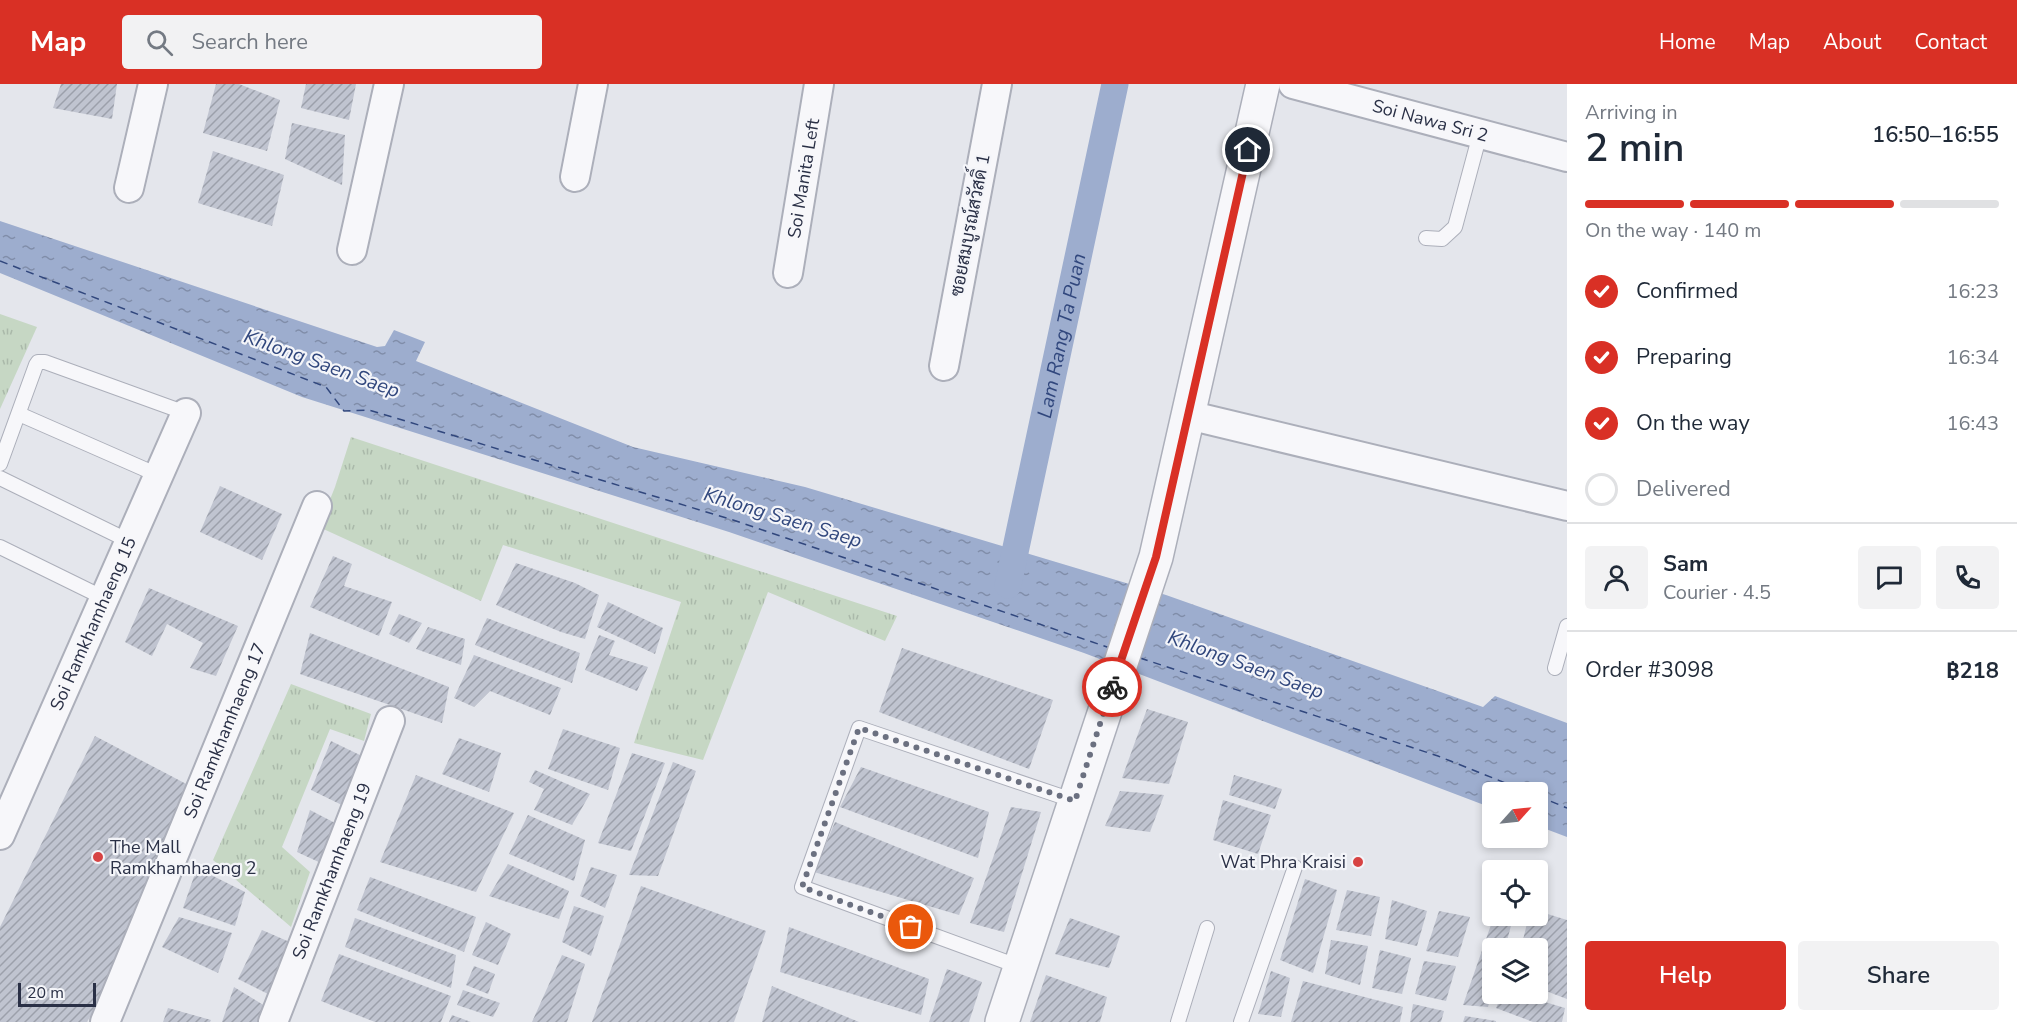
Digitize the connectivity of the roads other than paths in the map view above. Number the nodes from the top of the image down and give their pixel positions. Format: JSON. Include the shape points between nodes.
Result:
{"nodes":[{"id":1,"x":153,"y":84,"type":"edge"},
{"id":2,"x":389,"y":84,"type":"edge"},
{"id":3,"x":593,"y":84,"type":"edge"},
{"id":4,"x":819,"y":84,"type":"edge"},
{"id":5,"x":997,"y":84,"type":"edge"},
{"id":6,"x":1263,"y":84,"type":"edge"},
{"id":7,"x":1293,"y":84,"type":"edge"},
{"id":8,"x":1480,"y":134,"type":"junction"},
{"id":9,"x":1567,"y":157,"type":"edge"},
{"id":10,"x":575,"y":177,"type":"dead end"},
{"id":11,"x":129,"y":188,"type":"dead end"},
{"id":12,"x":1426,"y":238,"type":"dead end"},
{"id":13,"x":352,"y":250,"type":"dead end"},
{"id":14,"x":788,"y":273,"type":"dead end"},
{"id":15,"x":944,"y":366,"type":"dead end"},
{"id":16,"x":186,"y":413,"type":"joint"},
{"id":17,"x":19,"y":414,"type":"junction"},
{"id":18,"x":1188,"y":415,"type":"junction"},
{"id":19,"x":0,"y":464,"type":"edge"},
{"id":20,"x":158,"y":476,"type":"junction"},
{"id":21,"x":0,"y":478,"type":"edge"},
{"id":22,"x":317,"y":506,"type":"dead end"},
{"id":23,"x":1567,"y":506,"type":"edge"},
{"id":24,"x":129,"y":541,"type":"junction"},
{"id":25,"x":0,"y":547,"type":"edge"},
{"id":26,"x":104,"y":598,"type":"junction"},
{"id":27,"x":1567,"y":626,"type":"edge"},
{"id":28,"x":1555,"y":668,"type":"dead end"},
{"id":29,"x":390,"y":721,"type":"dead end"},
{"id":30,"x":1075,"y":801,"type":"junction"},
{"id":31,"x":0,"y":835,"type":"edge"},
{"id":32,"x":1295,"y":867,"type":"dead end"},
{"id":33,"x":1207,"y":928,"type":"dead end"},
{"id":34,"x":1020,"y":967,"type":"junction"},
{"id":35,"x":105,"y":1022,"type":"edge"},
{"id":36,"x":273,"y":1022,"type":"edge"},
{"id":37,"x":1002,"y":1022,"type":"edge"},
{"id":38,"x":1178,"y":1022,"type":"edge"},
{"id":39,"x":1241,"y":1022,"type":"edge"}],
"edges":[{"from":1,"to":11,"type":"street"},
{"from":2,"to":13,"type":"street"},
{"from":3,"to":10,"type":"street"},
{"from":4,"to":14,"type":"street","name":"Soi Manita Left"},
{"from":5,"to":15,"type":"street","name":"ซอยสมบูรณ์สวัสดิ์ 1"},
{"from":6,"to":18,"type":"street"},
{"from":7,"to":8,"type":"street","name":"Soi Nawa Sri 2"},
{"from":8,"to":9,"type":"street","name":"Soi Nawa Sri 2"},
{"from":8,"to":12,"type":"lane","via":[[1455,227],[1442,239]]},
{"from":16,"to":17,"type":"lane","via":[[42,362],[36,365]]},
{"from":16,"to":20,"type":"street","name":"Soi Ramkhamhaeng 15"},
{"from":17,"to":19,"type":"lane"},
{"from":17,"to":20,"type":"lane"},
{"from":18,"to":23,"type":"street"},
{"from":18,"to":30,"type":"street","via":[[1156,557]]},
{"from":20,"to":24,"type":"street","name":"Soi Ramkhamhaeng 15"},
{"from":21,"to":24,"type":"lane"},
{"from":22,"to":35,"type":"street","name":"Soi Ramkhamhaeng 17"},
{"from":24,"to":26,"type":"street","name":"Soi Ramkhamhaeng 15"},
{"from":25,"to":26,"type":"lane"},
{"from":26,"to":31,"type":"street","name":"Soi Ramkhamhaeng 15"},
{"from":27,"to":28,"type":"lane"},
{"from":29,"to":36,"type":"street","name":"Soi Ramkhamhaeng 19"},
{"from":30,"to":34,"type":"street"},
{"from":30,"to":34,"type":"lane","via":[[859,728],[802,887]]},
{"from":32,"to":39,"type":"lane"},
{"from":33,"to":38,"type":"lane"},
{"from":34,"to":37,"type":"street"}]}
